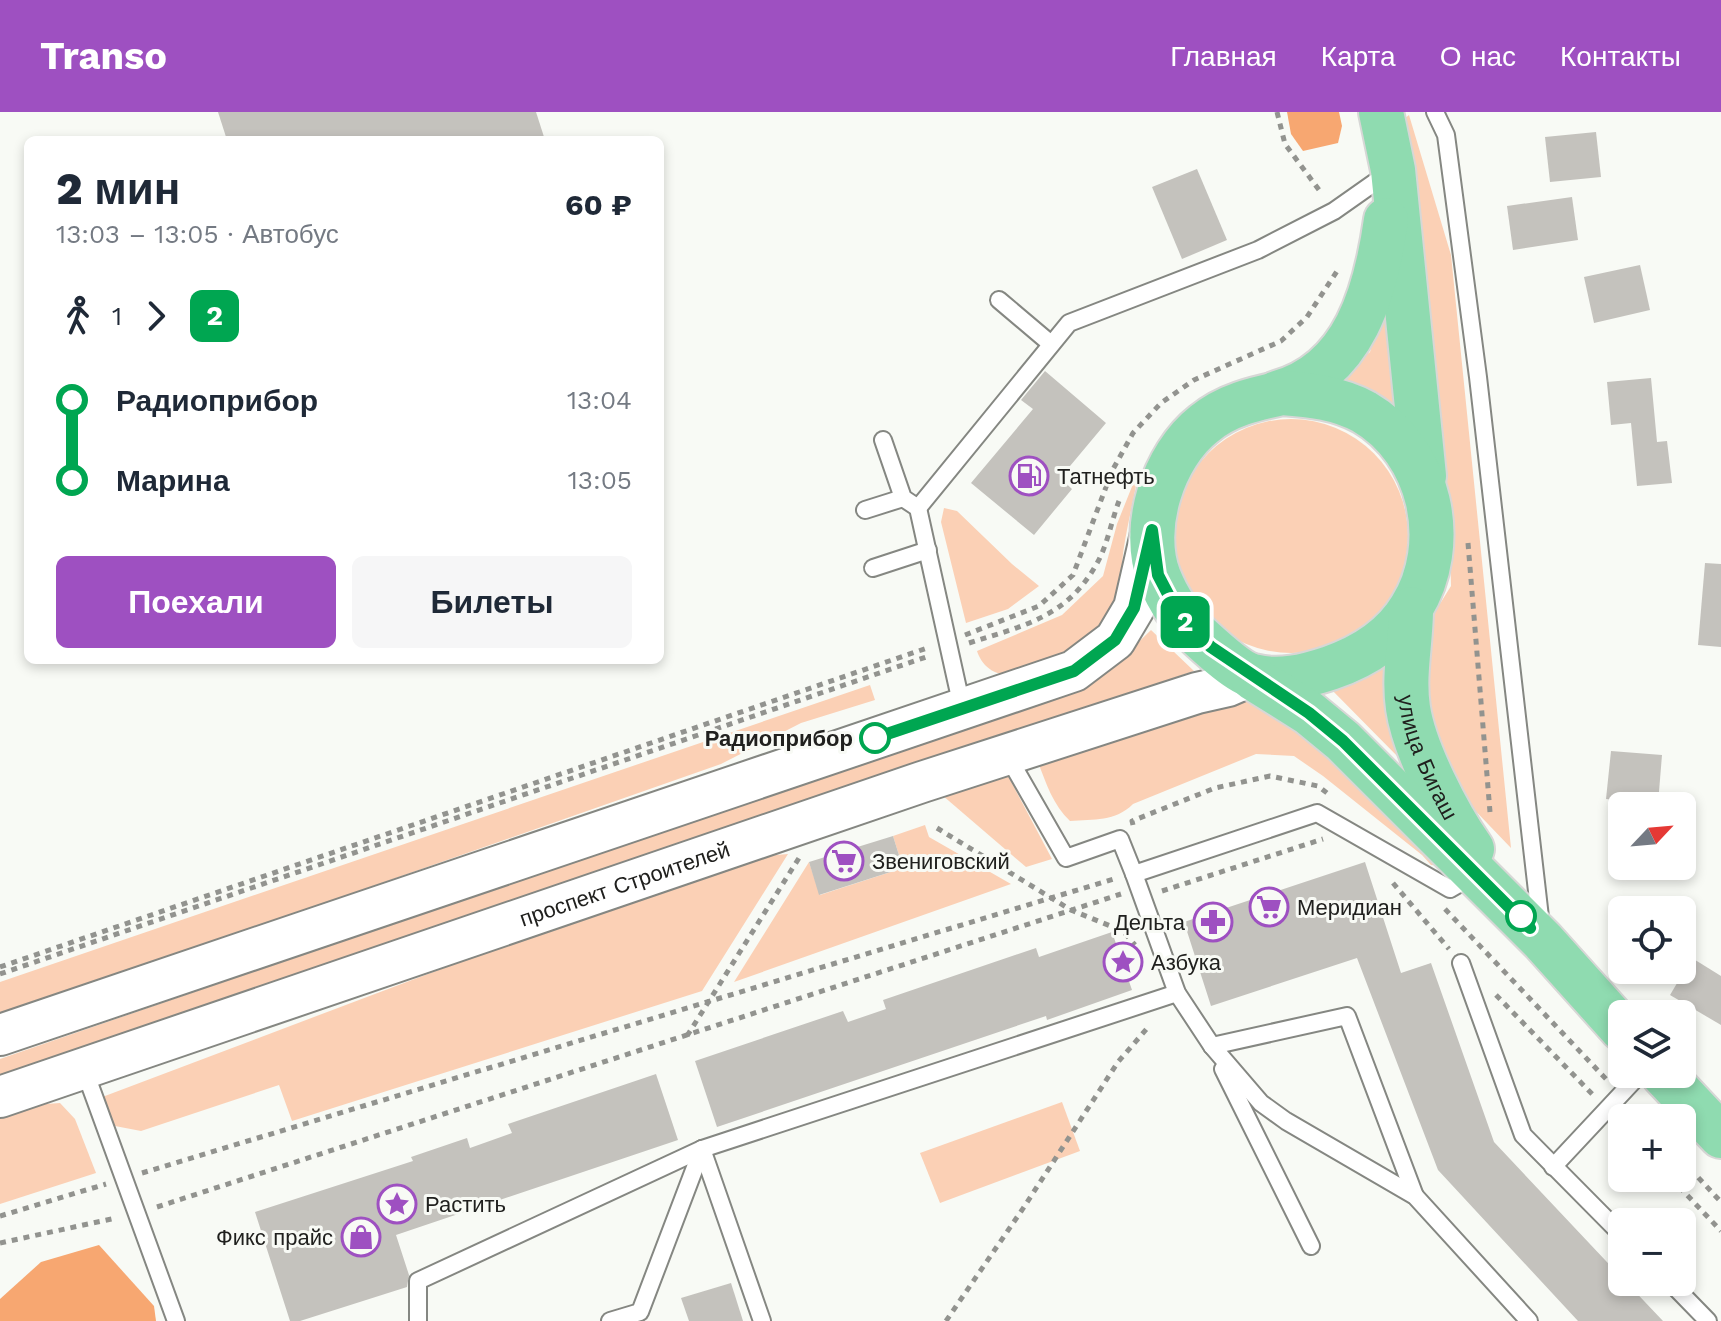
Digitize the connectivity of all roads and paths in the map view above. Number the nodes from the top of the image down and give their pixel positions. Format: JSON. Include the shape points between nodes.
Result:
{"nodes":[{"id":1,"x":1277,"y":112,"type":"edge"},
{"id":2,"x":1381,"y":112,"type":"edge"},
{"id":3,"x":1435,"y":112,"type":"edge"},
{"id":4,"x":1393,"y":170,"type":"junction"},
{"id":5,"x":1334,"y":211,"type":"junction"},
{"id":6,"x":1344,"y":258,"type":"dead end"},
{"id":7,"x":999,"y":300,"type":"dead end"},
{"id":8,"x":1051,"y":344,"type":"junction"},
{"id":9,"x":1241,"y":402,"type":"junction"},
{"id":10,"x":883,"y":440,"type":"dead end"},
{"id":11,"x":1425,"y":486,"type":"junction"},
{"id":12,"x":903,"y":498,"type":"junction"},
{"id":13,"x":918,"y":508,"type":"junction"},
{"id":14,"x":865,"y":510,"type":"dead end"},
{"id":15,"x":1152,"y":530,"type":"junction"},
{"id":16,"x":928,"y":550,"type":"junction"},
{"id":17,"x":873,"y":568,"type":"dead end"},
{"id":18,"x":1411,"y":609,"type":"junction"},
{"id":19,"x":949,"y":645,"type":"junction"},
{"id":20,"x":1251,"y":676,"type":"junction"},
{"id":21,"x":963,"y":709,"type":"junction"},
{"id":22,"x":1006,"y":754,"type":"junction"},
{"id":23,"x":1328,"y":795,"type":"dead end"},
{"id":24,"x":937,"y":828,"type":"dead end"},
{"id":25,"x":1363,"y":839,"type":"junction"},
{"id":26,"x":804,"y":851,"type":"dead end"},
{"id":27,"x":1134,"y":874,"type":"junction"},
{"id":28,"x":1476,"y":875,"type":"junction"},
{"id":29,"x":1051,"y":897,"type":"junction"},
{"id":30,"x":1142,"y":897,"type":"junction"},
{"id":31,"x":1443,"y":906,"type":"dead end"},
{"id":32,"x":1071,"y":910,"type":"junction"},
{"id":33,"x":1536,"y":935,"type":"junction"},
{"id":34,"x":1141,"y":952,"type":"dead end"},
{"id":35,"x":1461,"y":963,"type":"junction"},
{"id":36,"x":0,"y":967,"type":"edge"},
{"id":37,"x":0,"y":974,"type":"edge"},
{"id":38,"x":1177,"y":993,"type":"junction"},
{"id":39,"x":709,"y":1001,"type":"junction"},
{"id":40,"x":1608,"y":1014,"type":"edge"},
{"id":41,"x":0,"y":1035,"type":"edge"},
{"id":42,"x":686,"y":1037,"type":"junction"},
{"id":43,"x":1212,"y":1046,"type":"junction"},
{"id":44,"x":84,"y":1069,"type":"junction"},
{"id":45,"x":1627,"y":1088,"type":"edge"},
{"id":46,"x":1676,"y":1088,"type":"edge"},
{"id":47,"x":1621,"y":1095,"type":"junction"},
{"id":48,"x":0,"y":1097,"type":"edge"},
{"id":49,"x":1607,"y":1110,"type":"junction"},
{"id":50,"x":1721,"y":1136,"type":"edge"},
{"id":51,"x":702,"y":1149,"type":"junction"},
{"id":52,"x":1553,"y":1167,"type":"junction"},
{"id":53,"x":1696,"y":1175,"type":"edge"},
{"id":54,"x":124,"y":1179,"type":"junction"},
{"id":55,"x":1684,"y":1192,"type":"edge"},
{"id":56,"x":1415,"y":1196,"type":"junction"},
{"id":57,"x":1721,"y":1202,"type":"edge"},
{"id":58,"x":136,"y":1214,"type":"junction"},
{"id":59,"x":0,"y":1216,"type":"edge"},
{"id":60,"x":1608,"y":1221,"type":"edge"},
{"id":61,"x":1721,"y":1231,"type":"edge"},
{"id":62,"x":0,"y":1243,"type":"edge"},
{"id":63,"x":1311,"y":1246,"type":"dead end"},
{"id":64,"x":1684,"y":1296,"type":"edge"},
{"id":65,"x":642,"y":1316,"type":"edge"},
{"id":66,"x":176,"y":1321,"type":"edge"},
{"id":67,"x":418,"y":1321,"type":"edge"},
{"id":68,"x":610,"y":1321,"type":"edge"},
{"id":69,"x":762,"y":1321,"type":"edge"},
{"id":70,"x":946,"y":1321,"type":"edge"},
{"id":71,"x":1529,"y":1321,"type":"edge"},
{"id":72,"x":1708,"y":1321,"type":"edge"}],
"edges":[{"from":1,"to":5,"type":"path","via":[[1285,144]]},
{"from":2,"to":4,"type":"main road"},
{"from":3,"to":33,"type":"lane","via":[[1446,135],[1456,210]]},
{"from":4,"to":5,"type":"lane"},
{"from":4,"to":9,"type":"main road","via":[[1384,236],[1353,338],[1327,368],[1295,388]]},
{"from":4,"to":11,"type":"main road"},
{"from":5,"to":8,"type":"lane","via":[[1258,250],[1069,323]]},
{"from":6,"to":19,"type":"path","via":[[1307,317],[1281,341],[1194,380],[1161,403],[1133,433],[1112,471],[1073,575],[1039,606]]},
{"from":7,"to":8,"type":"lane"},
{"from":8,"to":13,"type":"lane"},
{"from":9,"to":11,"type":"main road","via":[[1282,393],[1323,396],[1365,413],[1401,444]]},
{"from":9,"to":15,"type":"main road","via":[[1204,424],[1177,452],[1159,489]]},
{"from":10,"to":12,"type":"lane"},
{"from":11,"to":18,"type":"main road","via":[[1433,529],[1428,572]]},
{"from":12,"to":13,"type":"lane"},
{"from":12,"to":14,"type":"lane"},
{"from":13,"to":16,"type":"lane"},
{"from":15,"to":20,"type":"main road","via":[[1158,575],[1181,619]]},
{"from":15,"to":21,"type":"street","via":[[1134,608],[1115,640],[1074,671]]},
{"from":16,"to":17,"type":"lane"},
{"from":16,"to":19,"type":"lane"},
{"from":18,"to":20,"type":"main road","via":[[1385,640],[1354,660],[1299,678]]},
{"from":18,"to":33,"type":"main road","name":"улица Бигаш","via":[[1408,710],[1423,754],[1468,842]]},
{"from":19,"to":21,"type":"lane"},
{"from":19,"to":36,"type":"path"},
{"from":19,"to":37,"type":"path"},
{"from":20,"to":22,"type":"street","name":"проспект Строителей"},
{"from":20,"to":28,"type":"main road","name":"улица Бигаш","via":[[1343,741]]},
{"from":21,"to":41,"type":"street"},
{"from":22,"to":27,"type":"lane","via":[[1066,858],[1120,839]]},
{"from":22,"to":44,"type":"street","name":"проспект Строителей"},
{"from":23,"to":27,"type":"path","via":[[1318,786],[1270,776],[1215,788],[1132,821]]},
{"from":24,"to":29,"type":"path"},
{"from":25,"to":27,"type":"lane","via":[[1317,813]]},
{"from":25,"to":28,"type":"lane","via":[[1450,889]]},
{"from":25,"to":30,"type":"path","via":[[1334,836]]},
{"from":25,"to":35,"type":"path"},
{"from":26,"to":39,"type":"path"},
{"from":27,"to":29,"type":"path"},
{"from":27,"to":30,"type":"lane"},
{"from":28,"to":33,"type":"main road","name":"улица Бигаш"},
{"from":29,"to":32,"type":"path"},
{"from":29,"to":39,"type":"path"},
{"from":30,"to":32,"type":"path","via":[[1120,893]]},
{"from":30,"to":38,"type":"lane"},
{"from":31,"to":47,"type":"path"},
{"from":32,"to":34,"type":"path","via":[[1123,931]]},
{"from":32,"to":42,"type":"path"},
{"from":33,"to":40,"type":"main road","name":"улица Бигаш"},
{"from":35,"to":49,"type":"path"},
{"from":35,"to":52,"type":"lane","via":[[1523,1135]]},
{"from":38,"to":43,"type":"lane"},
{"from":38,"to":51,"type":"lane"},
{"from":38,"to":70,"type":"path","via":[[1118,1062]]},
{"from":39,"to":42,"type":"path"},
{"from":39,"to":54,"type":"path"},
{"from":42,"to":58,"type":"path"},
{"from":43,"to":56,"type":"lane","via":[[1261,1103]]},
{"from":43,"to":56,"type":"lane","via":[[1347,1016]]},
{"from":43,"to":63,"type":"lane"},
{"from":44,"to":48,"type":"street","name":"проспект Строителей"},
{"from":44,"to":54,"type":"lane"},
{"from":45,"to":47,"type":"lane"},
{"from":46,"to":50,"type":"main road"},
{"from":47,"to":49,"type":"lane"},
{"from":49,"to":52,"type":"lane"},
{"from":51,"to":65,"type":"lane"},
{"from":51,"to":67,"type":"lane","via":[[418,1281]]},
{"from":51,"to":69,"type":"lane"},
{"from":52,"to":60,"type":"lane"},
{"from":53,"to":57,"type":"path"},
{"from":54,"to":58,"type":"lane"},
{"from":54,"to":59,"type":"path"},
{"from":55,"to":61,"type":"path"},
{"from":56,"to":71,"type":"lane"},
{"from":58,"to":62,"type":"path"},
{"from":58,"to":66,"type":"lane"},
{"from":64,"to":72,"type":"lane"},
{"from":65,"to":68,"type":"lane"}]}
